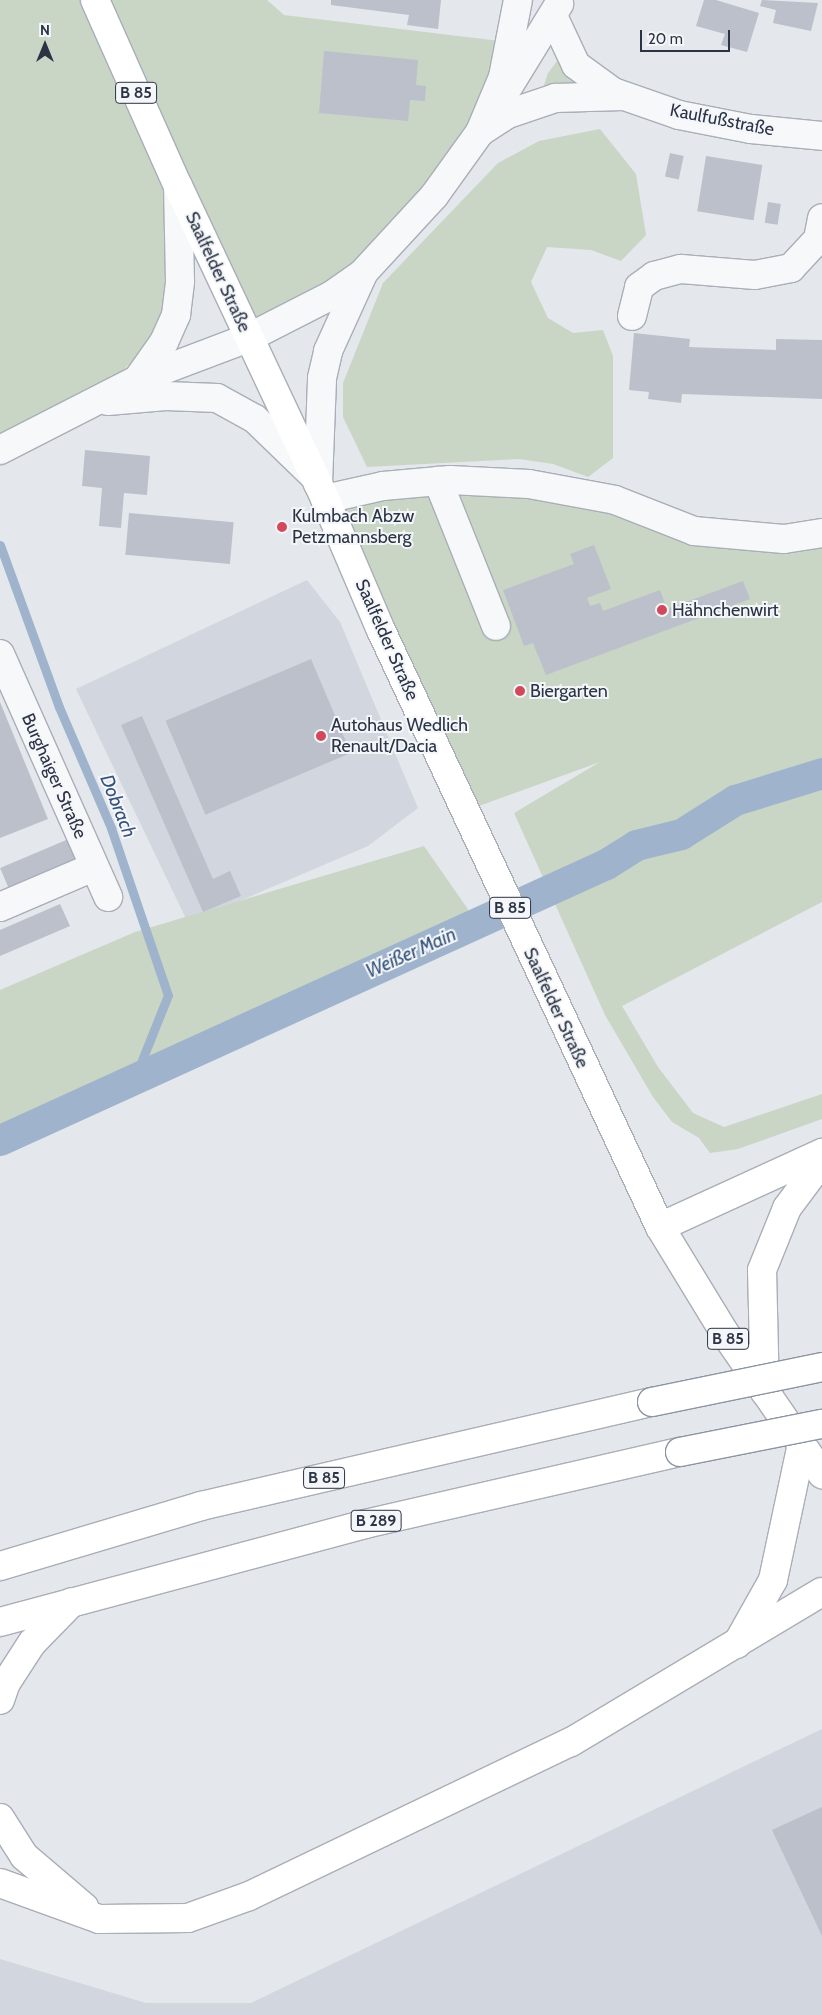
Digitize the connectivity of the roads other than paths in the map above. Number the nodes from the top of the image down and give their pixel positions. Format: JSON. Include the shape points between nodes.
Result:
{"nodes":[{"id":1,"x":95,"y":0,"type":"edge"},
{"id":2,"x":557,"y":8,"type":"edge"},
{"id":3,"x":517,"y":9,"type":"edge"},
{"id":4,"x":624,"y":96,"type":"junction"},
{"id":5,"x":480,"y":132,"type":"junction"},
{"id":6,"x":822,"y":136,"type":"edge"},
{"id":7,"x":178,"y":186,"type":"junction"},
{"id":8,"x":822,"y":218,"type":"edge"},
{"id":9,"x":363,"y":273,"type":"junction"},
{"id":10,"x":632,"y":316,"type":"dead end"},
{"id":11,"x":248,"y":338,"type":"junction"},
{"id":12,"x":137,"y":380,"type":"junction"},
{"id":13,"x":92,"y":403,"type":"junction"},
{"id":14,"x":0,"y":450,"type":"edge"},
{"id":15,"x":438,"y":481,"type":"junction"},
{"id":16,"x":319,"y":486,"type":"junction"},
{"id":17,"x":822,"y":533,"type":"edge"},
{"id":18,"x":496,"y":626,"type":"dead end"},
{"id":19,"x":0,"y":654,"type":"edge"},
{"id":20,"x":94,"y":867,"type":"junction"},
{"id":21,"x":108,"y":897,"type":"dead end"},
{"id":22,"x":0,"y":907,"type":"edge"},
{"id":23,"x":822,"y":1153,"type":"edge"},
{"id":24,"x":822,"y":1161,"type":"edge"},
{"id":25,"x":660,"y":1227,"type":"junction"},
{"id":26,"x":822,"y":1366,"type":"edge"},
{"id":27,"x":765,"y":1392,"type":"junction"},
{"id":28,"x":822,"y":1424,"type":"edge"},
{"id":29,"x":801,"y":1448,"type":"junction"},
{"id":30,"x":822,"y":1474,"type":"edge"},
{"id":31,"x":0,"y":1566,"type":"edge"},
{"id":32,"x":822,"y":1592,"type":"edge"},
{"id":33,"x":74,"y":1600,"type":"junction"},
{"id":34,"x":0,"y":1622,"type":"edge"},
{"id":35,"x":736,"y":1645,"type":"junction"},
{"id":36,"x":0,"y":1700,"type":"edge"},
{"id":37,"x":0,"y":1818,"type":"edge"},
{"id":38,"x":0,"y":1883,"type":"edge"},
{"id":39,"x":99,"y":1919,"type":"junction"}],
"edges":[{"from":1,"to":7,"type":"main road","name":"Saalfelder Straße","number":"B 85"},
{"from":2,"to":3,"type":"street"},
{"from":2,"to":4,"type":"street","name":"Kaulfußstraße","via":[[576,65],[613,92]]},
{"from":2,"to":5,"type":"street"},
{"from":3,"to":5,"type":"street","via":[[502,77]]},
{"from":4,"to":5,"type":"street","name":"Kaulfußstraße","via":[[556,98],[508,114]]},
{"from":4,"to":6,"type":"street","name":"Kaulfußstraße","via":[[679,114],[751,130]]},
{"from":5,"to":9,"type":"street","via":[[434,196]]},
{"from":7,"to":11,"type":"main road","name":"Saalfelder Straße","number":"B 85"},
{"from":7,"to":12,"type":"street","via":[[180,281],[176,315],[164,342]]},
{"from":8,"to":10,"type":"street","via":[[818,239],[791,268],[755,275],[681,269],[654,276],[639,287]]},
{"from":9,"to":11,"type":"street","via":[[332,295]]},
{"from":9,"to":16,"type":"street","via":[[328,352],[322,378]]},
{"from":11,"to":12,"type":"street"},
{"from":11,"to":16,"type":"main road","name":"Saalfelder Straße","number":"B 85"},
{"from":12,"to":13,"type":"street"},
{"from":13,"to":14,"type":"street"},
{"from":13,"to":16,"type":"street","via":[[166,396],[217,398],[256,419]]},
{"from":15,"to":16,"type":"street","via":[[358,490]]},
{"from":15,"to":17,"type":"street","via":[[529,484],[616,500],[694,531],[784,539]]},
{"from":15,"to":18,"type":"street"},
{"from":16,"to":25,"type":"main road","name":"Saalfelder Straße","number":"B 85","via":[[380,628]]},
{"from":19,"to":20,"type":"street","name":"Burghaiger Straße"},
{"from":20,"to":21,"type":"street","name":"Burghaiger Straße"},
{"from":20,"to":22,"type":"street"},
{"from":23,"to":25,"type":"main road"},
{"from":24,"to":27,"type":"main road","via":[[787,1208],[762,1270]]},
{"from":25,"to":27,"type":"main road","name":"Saalfelder Straße","number":"B 85"},
{"from":26,"to":31,"type":"main road","number":"B 85","bridge":true,"via":[[201,1506]]},
{"from":27,"to":29,"type":"main road","name":"Saalfelder Straße","number":"B 85"},
{"from":28,"to":33,"type":"main road","number":"B 289","bridge":true,"via":[[680,1452],[365,1524]]},
{"from":29,"to":30,"type":"main road","name":"Saalfelder Straße","number":"B 85"},
{"from":29,"to":35,"type":"main road","via":[[773,1580]]},
{"from":32,"to":35,"type":"main road"},
{"from":33,"to":34,"type":"main road","number":"B 289"},
{"from":33,"to":36,"type":"main road","via":[[32,1643],[6,1683]]},
{"from":35,"to":39,"type":"main road","via":[[570,1742],[249,1896],[188,1918]]},
{"from":37,"to":39,"type":"main road","via":[[24,1856]]},
{"from":38,"to":39,"type":"main road"}]}
